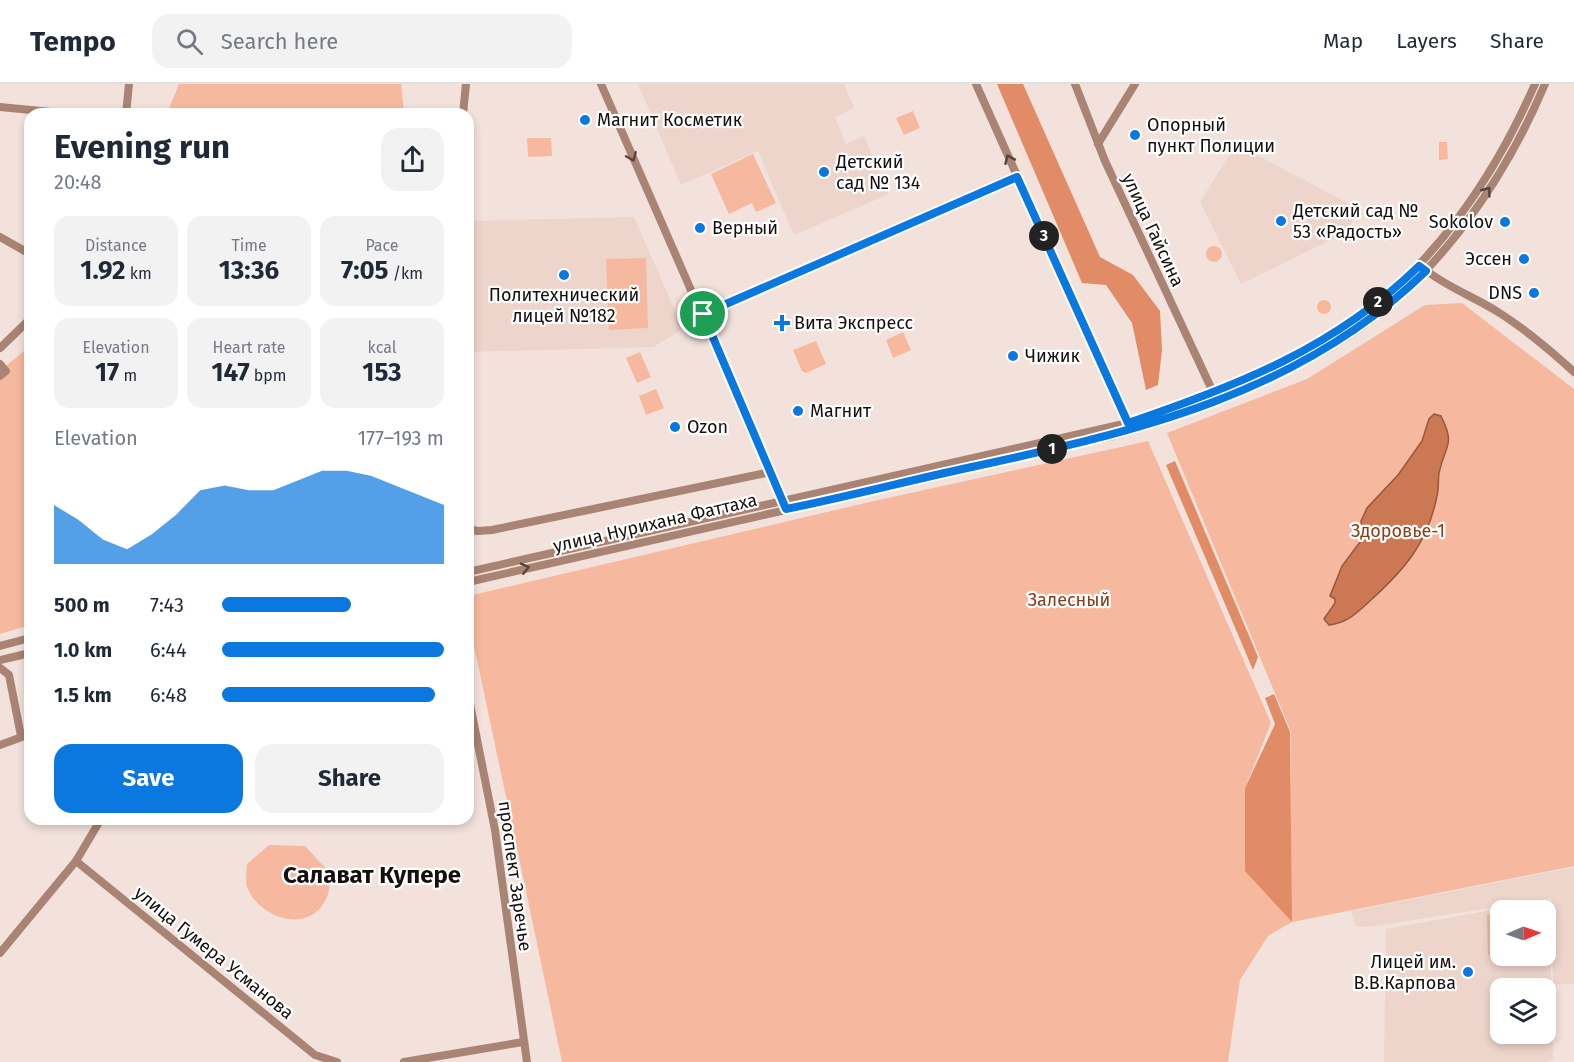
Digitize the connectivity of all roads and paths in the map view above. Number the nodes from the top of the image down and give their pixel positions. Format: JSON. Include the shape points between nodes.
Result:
{"nodes":[{"id":1,"x":129,"y":84,"type":"edge"},
{"id":2,"x":466,"y":84,"type":"edge"},
{"id":3,"x":601,"y":84,"type":"edge"},
{"id":4,"x":976,"y":84,"type":"edge"},
{"id":5,"x":1075,"y":84,"type":"edge"},
{"id":6,"x":1135,"y":84,"type":"edge"},
{"id":7,"x":1535,"y":84,"type":"edge"},
{"id":8,"x":1545,"y":84,"type":"edge"},
{"id":9,"x":0,"y":106,"type":"edge"},
{"id":10,"x":127,"y":108,"type":"edge"},
{"id":11,"x":464,"y":108,"type":"edge"},
{"id":12,"x":24,"y":109,"type":"edge"},
{"id":13,"x":1098,"y":144,"type":"junction"},
{"id":14,"x":1017,"y":177,"type":"junction"},
{"id":15,"x":0,"y":237,"type":"edge"},
{"id":16,"x":24,"y":251,"type":"edge"},
{"id":17,"x":1423,"y":268,"type":"junction"},
{"id":18,"x":703,"y":314,"type":"junction"},
{"id":19,"x":24,"y":325,"type":"edge"},
{"id":20,"x":0,"y":348,"type":"edge"},
{"id":21,"x":0,"y":364,"type":"edge"},
{"id":22,"x":1574,"y":372,"type":"edge"},
{"id":23,"x":0,"y":376,"type":"edge"},
{"id":24,"x":1213,"y":392,"type":"junction"},
{"id":25,"x":1129,"y":427,"type":"junction"},
{"id":26,"x":771,"y":472,"type":"junction"},
{"id":27,"x":784,"y":505,"type":"junction"},
{"id":28,"x":474,"y":530,"type":"edge"},
{"id":29,"x":474,"y":571,"type":"edge"},
{"id":30,"x":474,"y":581,"type":"edge"},
{"id":31,"x":24,"y":639,"type":"edge"},
{"id":32,"x":0,"y":645,"type":"edge"},
{"id":33,"x":24,"y":654,"type":"edge"},
{"id":34,"x":0,"y":660,"type":"edge"},
{"id":35,"x":0,"y":668,"type":"edge"},
{"id":36,"x":474,"y":724,"type":"edge"},
{"id":37,"x":24,"y":735,"type":"edge"},
{"id":38,"x":21,"y":736,"type":"junction"},
{"id":39,"x":0,"y":745,"type":"edge"},
{"id":40,"x":97,"y":825,"type":"edge"},
{"id":41,"x":76,"y":861,"type":"junction"},
{"id":42,"x":0,"y":953,"type":"edge"},
{"id":43,"x":523,"y":1042,"type":"junction"},
{"id":44,"x":337,"y":1062,"type":"edge"},
{"id":45,"x":404,"y":1062,"type":"edge"},
{"id":46,"x":527,"y":1062,"type":"edge"}],
"edges":[{"from":1,"to":10,"type":"street"},
{"from":2,"to":11,"type":"street"},
{"from":3,"to":18,"type":"street","one_way":true},
{"from":14,"to":4,"type":"street","one_way":true},
{"from":5,"to":13,"type":"street","name":"улица Гайсина"},
{"from":6,"to":13,"type":"street"},
{"from":7,"to":17,"type":"street","via":[[1511,138]]},
{"from":17,"to":8,"type":"street","one_way":true,"via":[[1500,175]]},
{"from":9,"to":12,"type":"street"},
{"from":13,"to":24,"type":"street","name":"улица Гайсина"},
{"from":14,"to":18,"type":"street"},
{"from":14,"to":25,"type":"street"},
{"from":15,"to":16,"type":"street"},
{"from":17,"to":22,"type":"street","via":[[1452,290],[1500,313]]},
{"from":17,"to":24,"type":"street","via":[[1342,330],[1297,355]]},
{"from":17,"to":25,"type":"street","via":[[1374,318],[1311,358],[1216,402]]},
{"from":18,"to":26,"type":"street"},
{"from":19,"to":20,"type":"street"},
{"from":21,"to":23,"type":"street","via":[[6,371]]},
{"from":24,"to":25,"type":"street"},
{"from":25,"to":27,"type":"street","name":"улица Нурихана Фаттаха"},
{"from":26,"to":27,"type":"street"},
{"from":26,"to":28,"type":"street","via":[[492,530]]},
{"from":27,"to":29,"type":"street","name":"улица Нурихана Фаттаха"},
{"from":30,"to":27,"type":"street","name":"улица Нурихана Фаттаха","one_way":true},
{"from":31,"to":32,"type":"street"},
{"from":33,"to":34,"type":"street"},
{"from":35,"to":38,"type":"street","via":[[9,675]]},
{"from":36,"to":43,"type":"street","name":"проспект Заречье","via":[[495,830]]},
{"from":37,"to":38,"type":"street"},
{"from":38,"to":39,"type":"street"},
{"from":40,"to":41,"type":"street"},
{"from":41,"to":42,"type":"street"},
{"from":41,"to":44,"type":"street","name":"улица Гумера Усманова","via":[[315,1055]]},
{"from":43,"to":45,"type":"street"},
{"from":43,"to":46,"type":"street","name":"проспект Заречье"}]}
